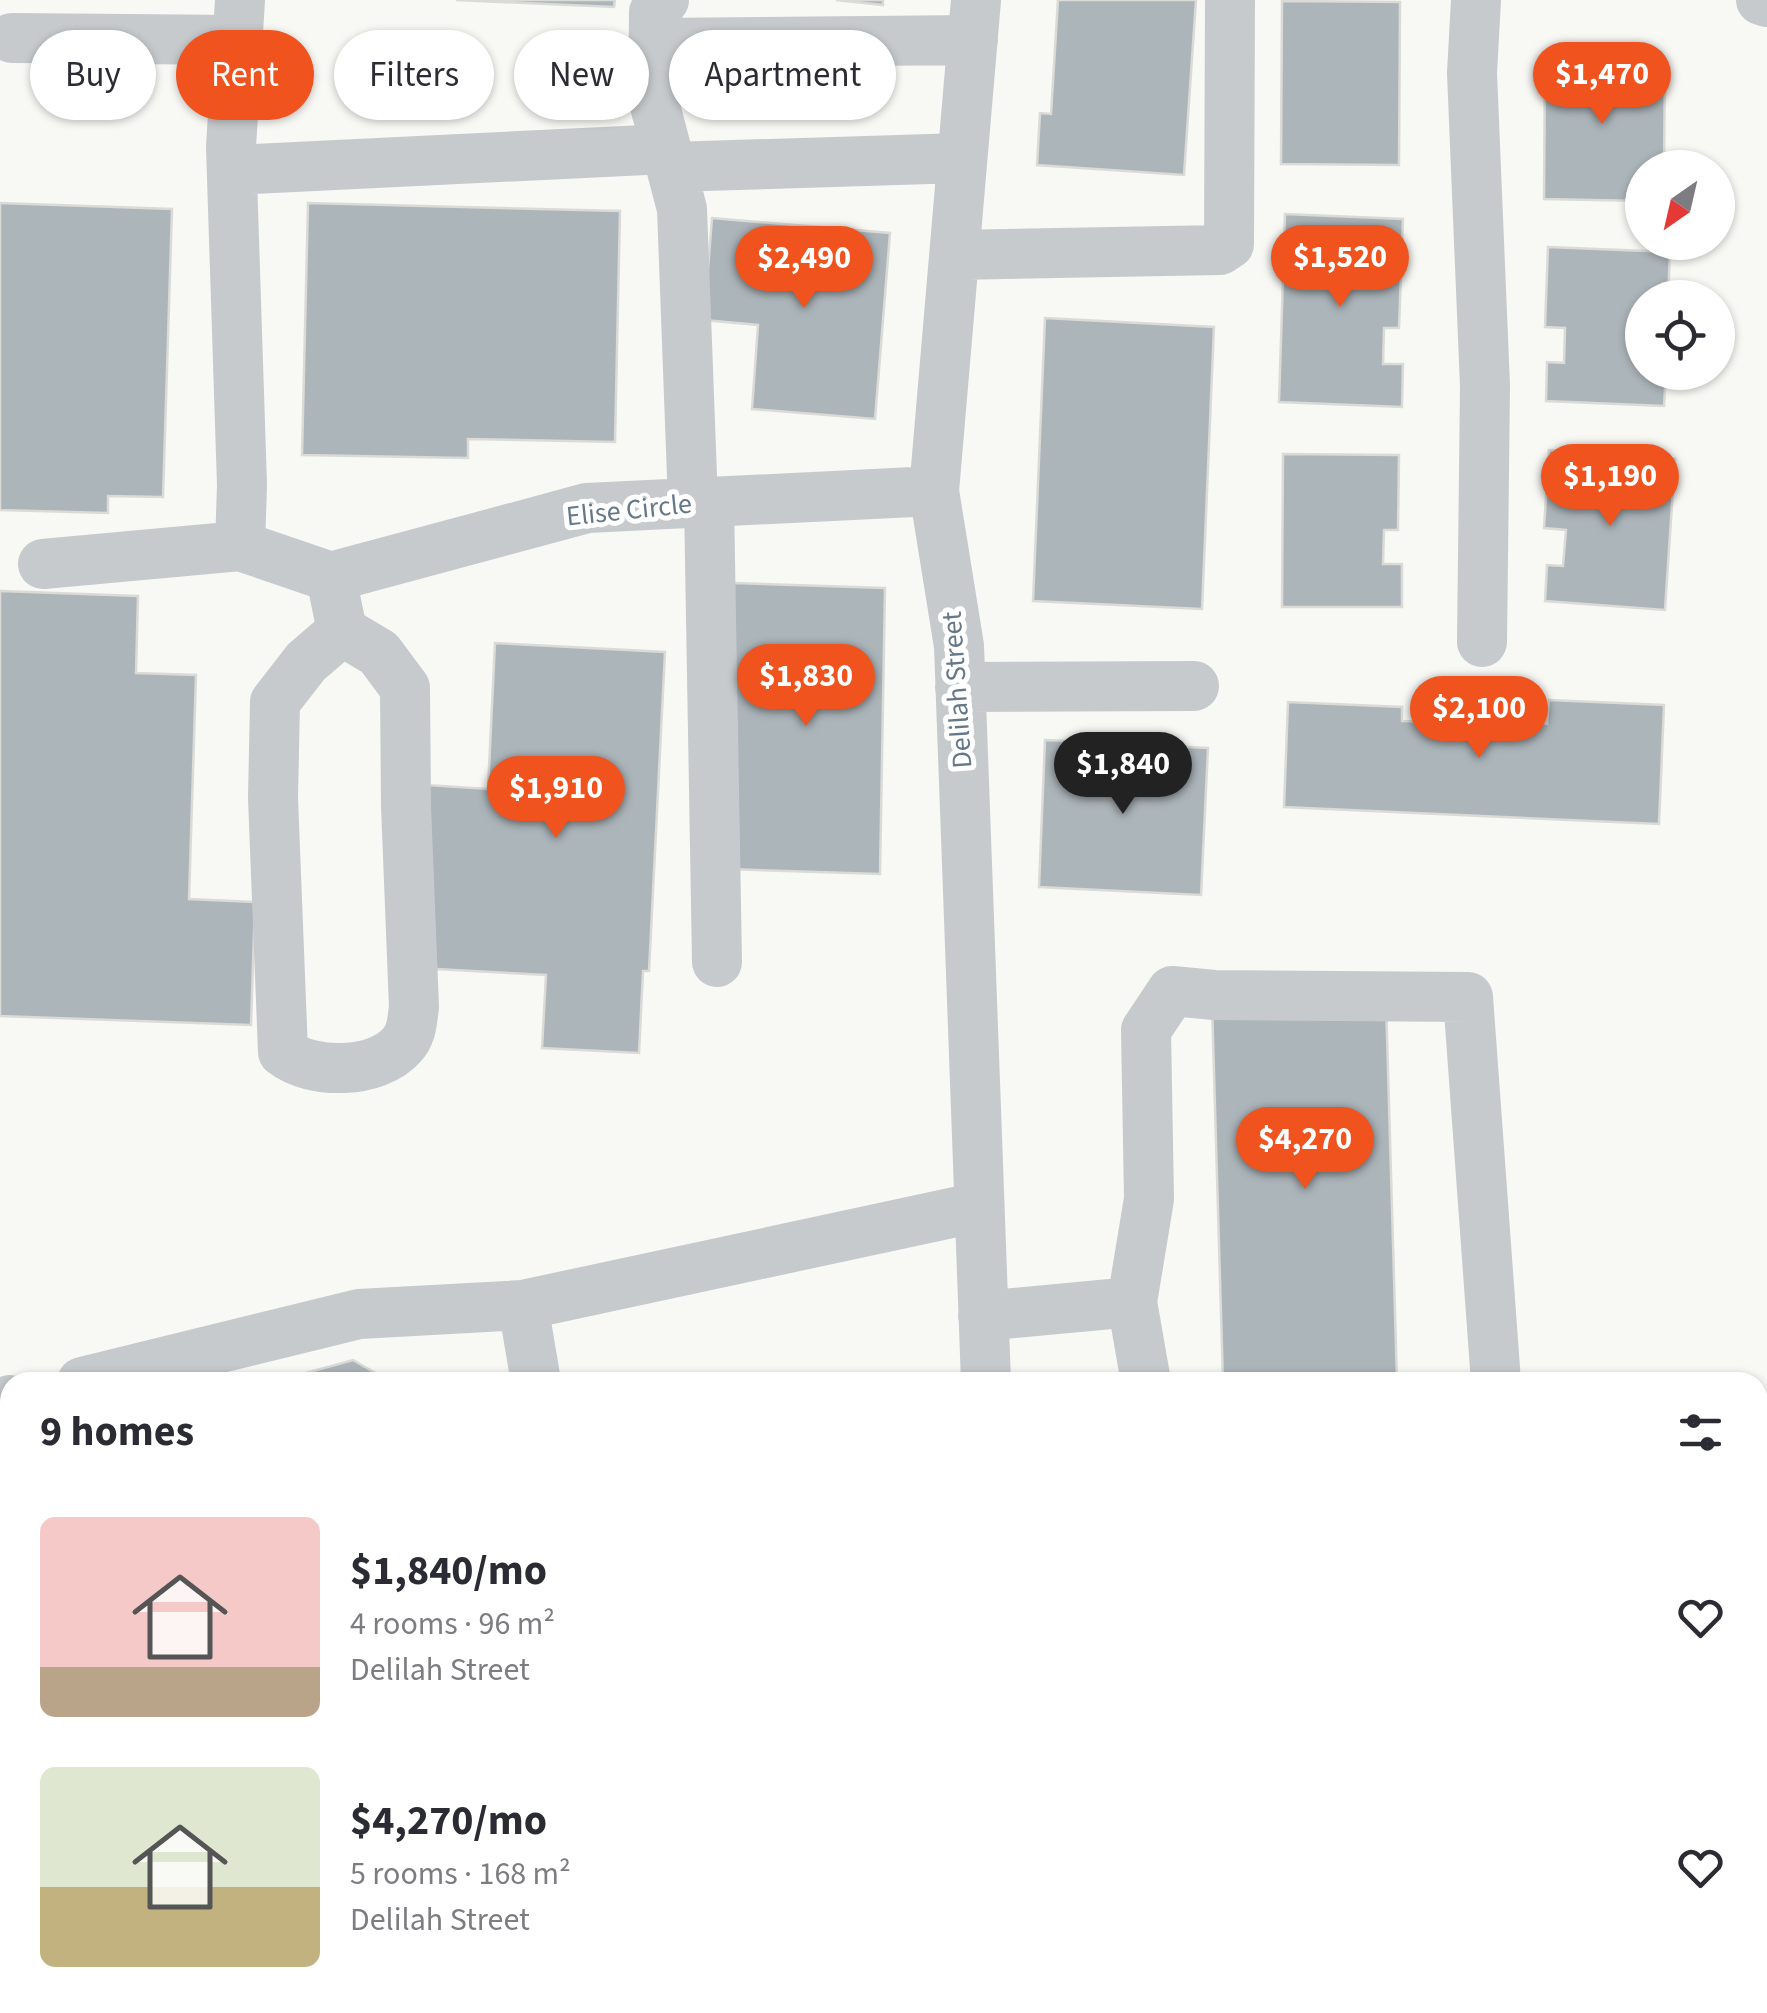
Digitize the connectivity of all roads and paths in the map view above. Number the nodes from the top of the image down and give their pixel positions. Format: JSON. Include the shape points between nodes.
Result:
{"nodes":[{"id":1,"x":1230,"y":0,"type":"edge"},
{"id":2,"x":1476,"y":0,"type":"edge"},
{"id":3,"x":240,"y":20,"type":"edge"},
{"id":4,"x":974,"y":20,"type":"edge"},
{"id":5,"x":659,"y":21,"type":"edge"},
{"id":6,"x":12,"y":38,"type":"dead end"},
{"id":7,"x":668,"y":158,"type":"junction"},
{"id":8,"x":962,"y":158,"type":"junction"},
{"id":9,"x":232,"y":170,"type":"junction"},
{"id":10,"x":954,"y":255,"type":"junction"},
{"id":11,"x":934,"y":491,"type":"junction"},
{"id":12,"x":701,"y":503,"type":"junction"},
{"id":13,"x":240,"y":546,"type":"junction"},
{"id":14,"x":43,"y":564,"type":"dead end"},
{"id":15,"x":331,"y":578,"type":"junction"},
{"id":16,"x":342,"y":631,"type":"junction"},
{"id":17,"x":1482,"y":642,"type":"dead end"},
{"id":18,"x":1194,"y":686,"type":"dead end"},
{"id":19,"x":960,"y":688,"type":"junction"},
{"id":20,"x":717,"y":962,"type":"dead end"},
{"id":21,"x":979,"y":1207,"type":"junction"},
{"id":22,"x":1132,"y":1302,"type":"junction"},
{"id":23,"x":523,"y":1305,"type":"junction"},
{"id":24,"x":983,"y":1316,"type":"junction"},
{"id":25,"x":123,"y":1372,"type":"edge"},
{"id":26,"x":534,"y":1372,"type":"edge"},
{"id":27,"x":986,"y":1372,"type":"edge"},
{"id":28,"x":1144,"y":1372,"type":"edge"},
{"id":29,"x":1495,"y":1372,"type":"edge"}],
"edges":[{"from":1,"to":10,"type":"street","via":[[1229,244],[1220,250]]},
{"from":2,"to":17,"type":"street","via":[[1472,74],[1485,386]]},
{"from":3,"to":6,"type":"street"},
{"from":3,"to":9,"type":"street"},
{"from":4,"to":5,"type":"street"},
{"from":4,"to":8,"type":"street","name":"Delilah Street"},
{"from":5,"to":7,"type":"street","via":[[653,98]]},
{"from":7,"to":8,"type":"street"},
{"from":7,"to":9,"type":"street"},
{"from":7,"to":12,"type":"street","via":[[682,209]]},
{"from":8,"to":10,"type":"street","name":"Delilah Street"},
{"from":9,"to":13,"type":"street"},
{"from":10,"to":11,"type":"street","name":"Delilah Street"},
{"from":11,"to":12,"type":"street","name":"Elise Circle"},
{"from":11,"to":19,"type":"street","name":"Delilah Street"},
{"from":12,"to":15,"type":"street","name":"Elise Circle","via":[[587,508]]},
{"from":12,"to":20,"type":"street"},
{"from":13,"to":14,"type":"street"},
{"from":13,"to":15,"type":"street"},
{"from":15,"to":16,"type":"street"},
{"from":16,"to":16,"type":"street","via":[[275,702],[273,798],[284,1052],[297,1063],[348,1068],[400,1048],[414,1008],[405,688],[380,653]]},
{"from":18,"to":19,"type":"street"},
{"from":19,"to":21,"type":"street","name":"Delilah Street"},
{"from":21,"to":23,"type":"street"},
{"from":21,"to":24,"type":"street","name":"Delilah Street"},
{"from":22,"to":24,"type":"street"},
{"from":22,"to":28,"type":"street"},
{"from":22,"to":29,"type":"street","via":[[1148,1198],[1146,1030],[1172,991],[1468,998]]},
{"from":23,"to":25,"type":"street","via":[[360,1314]]},
{"from":23,"to":26,"type":"street"},
{"from":24,"to":27,"type":"street","name":"Delilah Street"}]}
